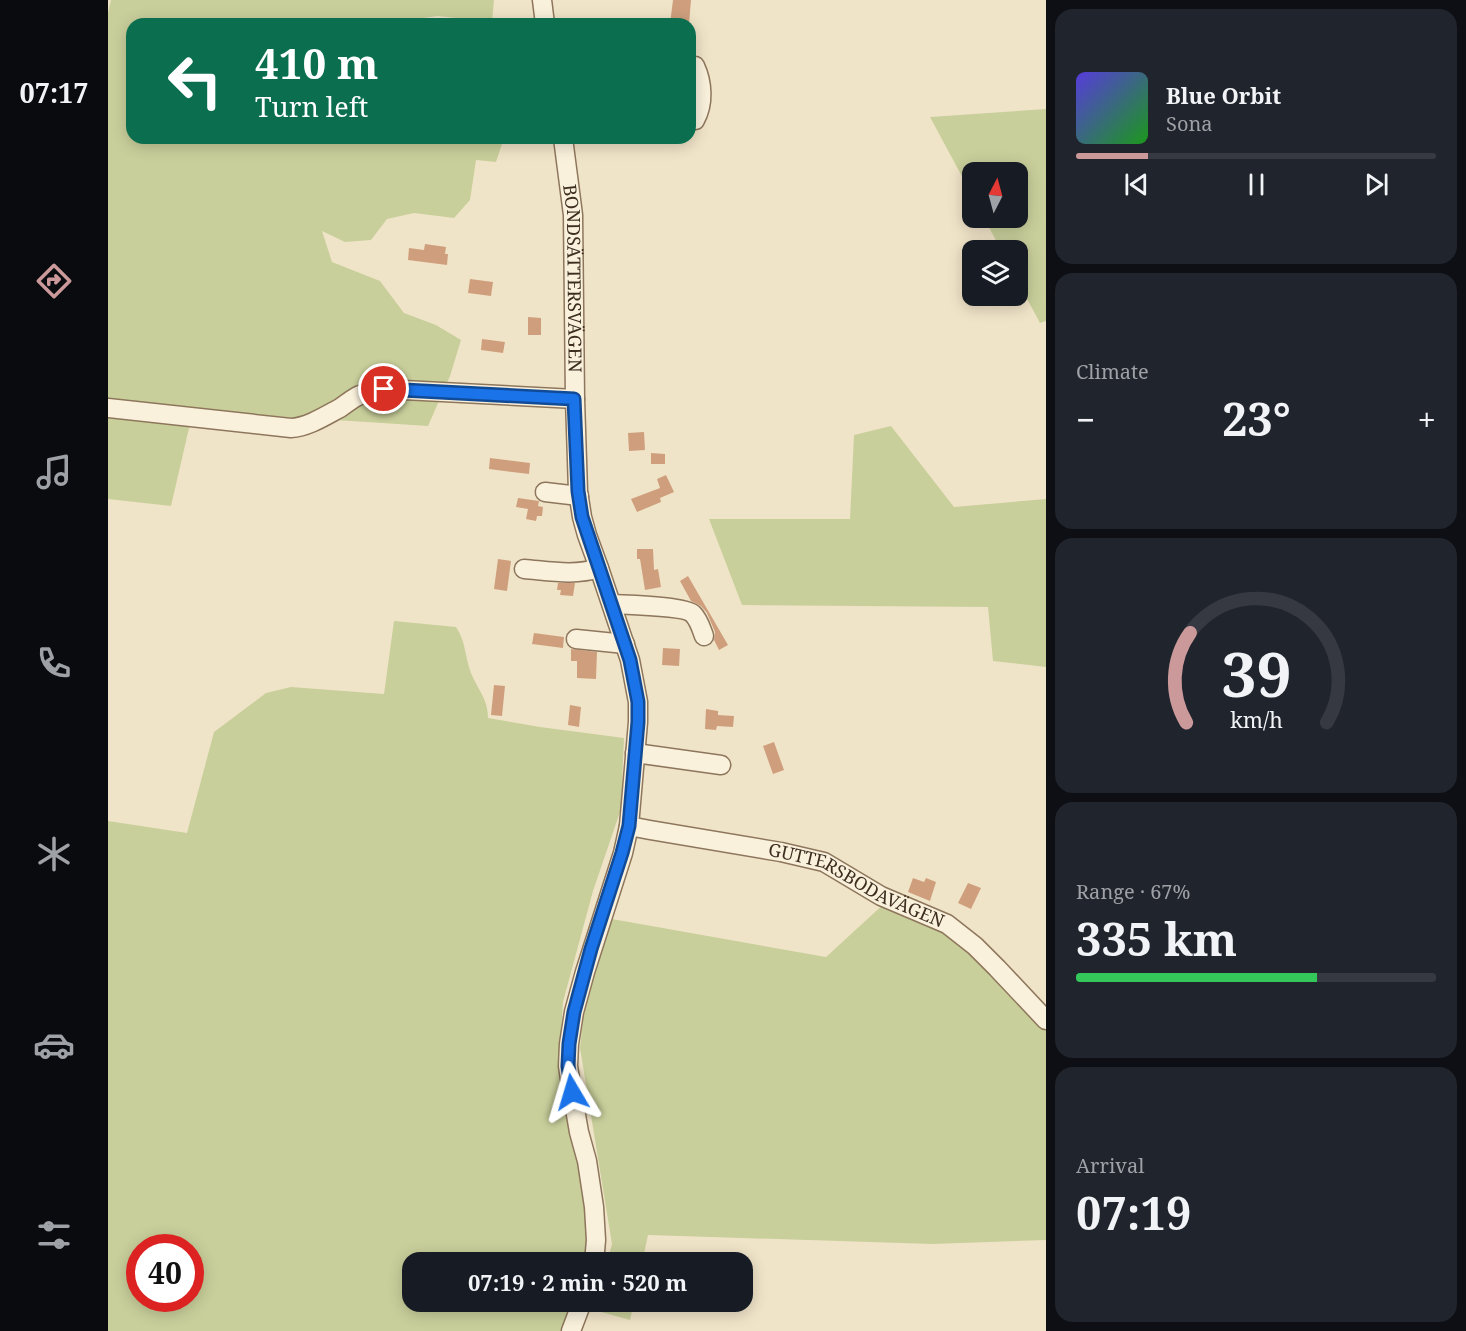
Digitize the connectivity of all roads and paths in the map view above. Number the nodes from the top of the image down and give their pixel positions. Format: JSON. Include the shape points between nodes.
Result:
{"nodes":[{"id":1,"x":542,"y":0,"type":"edge"},
{"id":2,"x":544,"y":18,"type":"edge"},
{"id":3,"x":696,"y":68,"type":"edge"},
{"id":4,"x":696,"y":118,"type":"edge"},
{"id":5,"x":564,"y":144,"type":"edge"},
{"id":6,"x":574,"y":399,"type":"junction"},
{"id":7,"x":108,"y":408,"type":"edge"},
{"id":8,"x":545,"y":492,"type":"dead end"},
{"id":9,"x":579,"y":496,"type":"junction"},
{"id":10,"x":599,"y":568,"type":"junction"},
{"id":11,"x":524,"y":569,"type":"dead end"},
{"id":12,"x":612,"y":604,"type":"junction"},
{"id":13,"x":704,"y":636,"type":"dead end"},
{"id":14,"x":576,"y":639,"type":"dead end"},
{"id":15,"x":625,"y":644,"type":"junction"},
{"id":16,"x":635,"y":753,"type":"junction"},
{"id":17,"x":721,"y":765,"type":"dead end"},
{"id":18,"x":629,"y":826,"type":"junction"},
{"id":19,"x":1042,"y":1013,"type":"edge"},
{"id":20,"x":595,"y":1252,"type":"edge"},
{"id":21,"x":578,"y":1312,"type":"edge"},
{"id":22,"x":571,"y":1331,"type":"edge"}],
"edges":[{"from":1,"to":2,"type":"street"},
{"from":3,"to":4,"type":"street","via":[[700,78],[700,111]]},
{"from":5,"to":6,"type":"street","name":"BONDSÄTTERSVÄGEN","via":[[573,215]]},
{"from":6,"to":7,"type":"street","via":[[384,389],[359,395],[298,428]]},
{"from":6,"to":9,"type":"street","name":"BONDSÄTTERSVÄGEN"},
{"from":8,"to":9,"type":"street"},
{"from":9,"to":10,"type":"street","name":"BONDSÄTTERSVÄGEN"},
{"from":10,"to":11,"type":"street","via":[[588,572]]},
{"from":10,"to":12,"type":"street","name":"BONDSÄTTERSVÄGEN"},
{"from":12,"to":13,"type":"street","via":[[681,609],[692,613]]},
{"from":12,"to":15,"type":"street","name":"BONDSÄTTERSVÄGEN"},
{"from":14,"to":15,"type":"street"},
{"from":15,"to":16,"type":"street","name":"BONDSÄTTERSVÄGEN","via":[[638,702]]},
{"from":16,"to":17,"type":"street"},
{"from":16,"to":18,"type":"street","name":"BONDSÄTTERSVÄGEN"},
{"from":18,"to":19,"type":"street","name":"GUTTERSBODAVÄGEN","via":[[824,862],[881,896],[947,924],[975,946]]},
{"from":18,"to":20,"type":"street","name":"BONDSÄTTERSVÄGEN","via":[[585,972],[569,1044],[568,1066],[594,1208]]},
{"from":21,"to":22,"type":"street"}]}
